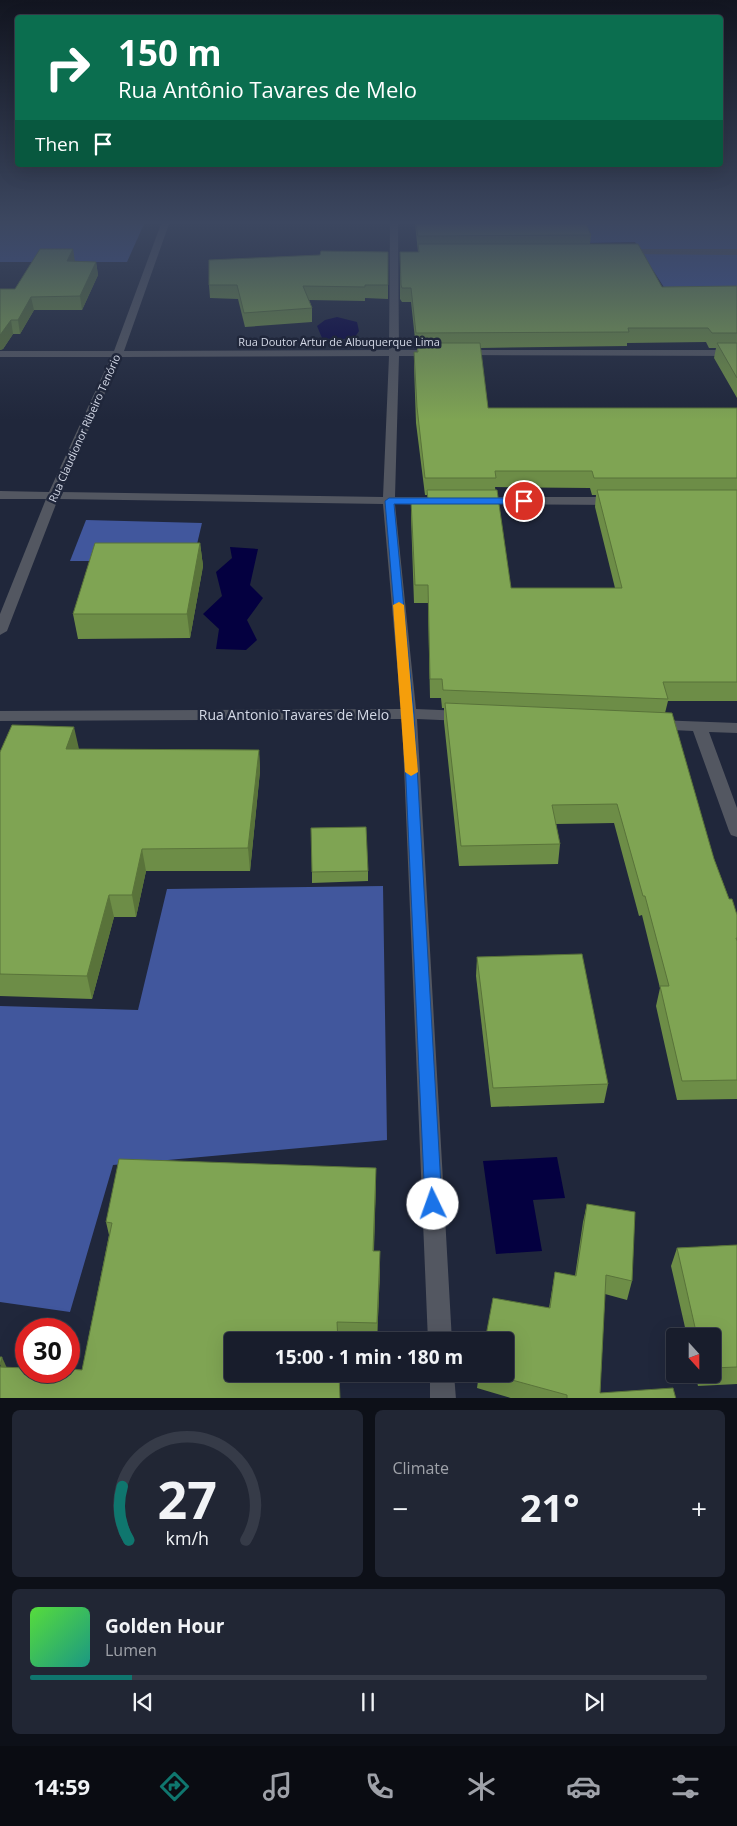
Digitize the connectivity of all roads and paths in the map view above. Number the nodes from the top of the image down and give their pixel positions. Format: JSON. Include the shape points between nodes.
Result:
{"nodes":[{"id":1,"x":141,"y":289,"type":"edge"},
{"id":2,"x":397,"y":289,"type":"edge"},
{"id":3,"x":118,"y":353,"type":"junction"},
{"id":4,"x":394,"y":353,"type":"junction"},
{"id":5,"x":737,"y":353,"type":"edge"},
{"id":6,"x":0,"y":354,"type":"edge"},
{"id":7,"x":0,"y":495,"type":"edge"},
{"id":8,"x":54,"y":495,"type":"junction"},
{"id":9,"x":389,"y":501,"type":"junction"},
{"id":10,"x":439,"y":501,"type":"edge"},
{"id":11,"x":469,"y":501,"type":"edge"},
{"id":12,"x":628,"y":501,"type":"edge"},
{"id":13,"x":0,"y":631,"type":"edge"},
{"id":14,"x":408,"y":714,"type":"junction"},
{"id":15,"x":0,"y":716,"type":"edge"},
{"id":16,"x":476,"y":717,"type":"edge"},
{"id":17,"x":641,"y":724,"type":"edge"},
{"id":18,"x":699,"y":727,"type":"junction"},
{"id":19,"x":737,"y":728,"type":"edge"},
{"id":20,"x":737,"y":831,"type":"edge"},
{"id":21,"x":440,"y":1332,"type":"edge"},
{"id":22,"x":442,"y":1382,"type":"edge"},
{"id":23,"x":443,"y":1398,"type":"edge"}],
"edges":[{"from":1,"to":3,"type":"street","name":"Rua Claudionor Ribeiro Tenório"},
{"from":2,"to":4,"type":"street"},
{"from":3,"to":4,"type":"street","name":"Rua Doutor Artur de Albuquerque Lima"},
{"from":3,"to":6,"type":"street","name":"Rua Doutor Artur de Albuquerque Lima"},
{"from":3,"to":8,"type":"street","name":"Rua Claudionor Ribeiro Tenório"},
{"from":4,"to":5,"type":"street","name":"Rua Doutor Artur de Albuquerque Lima"},
{"from":4,"to":9,"type":"street"},
{"from":7,"to":8,"type":"street"},
{"from":8,"to":9,"type":"street"},
{"from":8,"to":13,"type":"street","name":"Rua Claudionor Ribeiro Tenório"},
{"from":9,"to":10,"type":"street"},
{"from":9,"to":14,"type":"street"},
{"from":11,"to":12,"type":"street"},
{"from":14,"to":15,"type":"street","name":"Rua Antonio Tavares de Melo"},
{"from":14,"to":16,"type":"street","name":"Rua Antonio Tavares de Melo"},
{"from":14,"to":21,"type":"street"},
{"from":17,"to":18,"type":"street"},
{"from":18,"to":19,"type":"street"},
{"from":18,"to":20,"type":"street"},
{"from":22,"to":23,"type":"street"}]}
